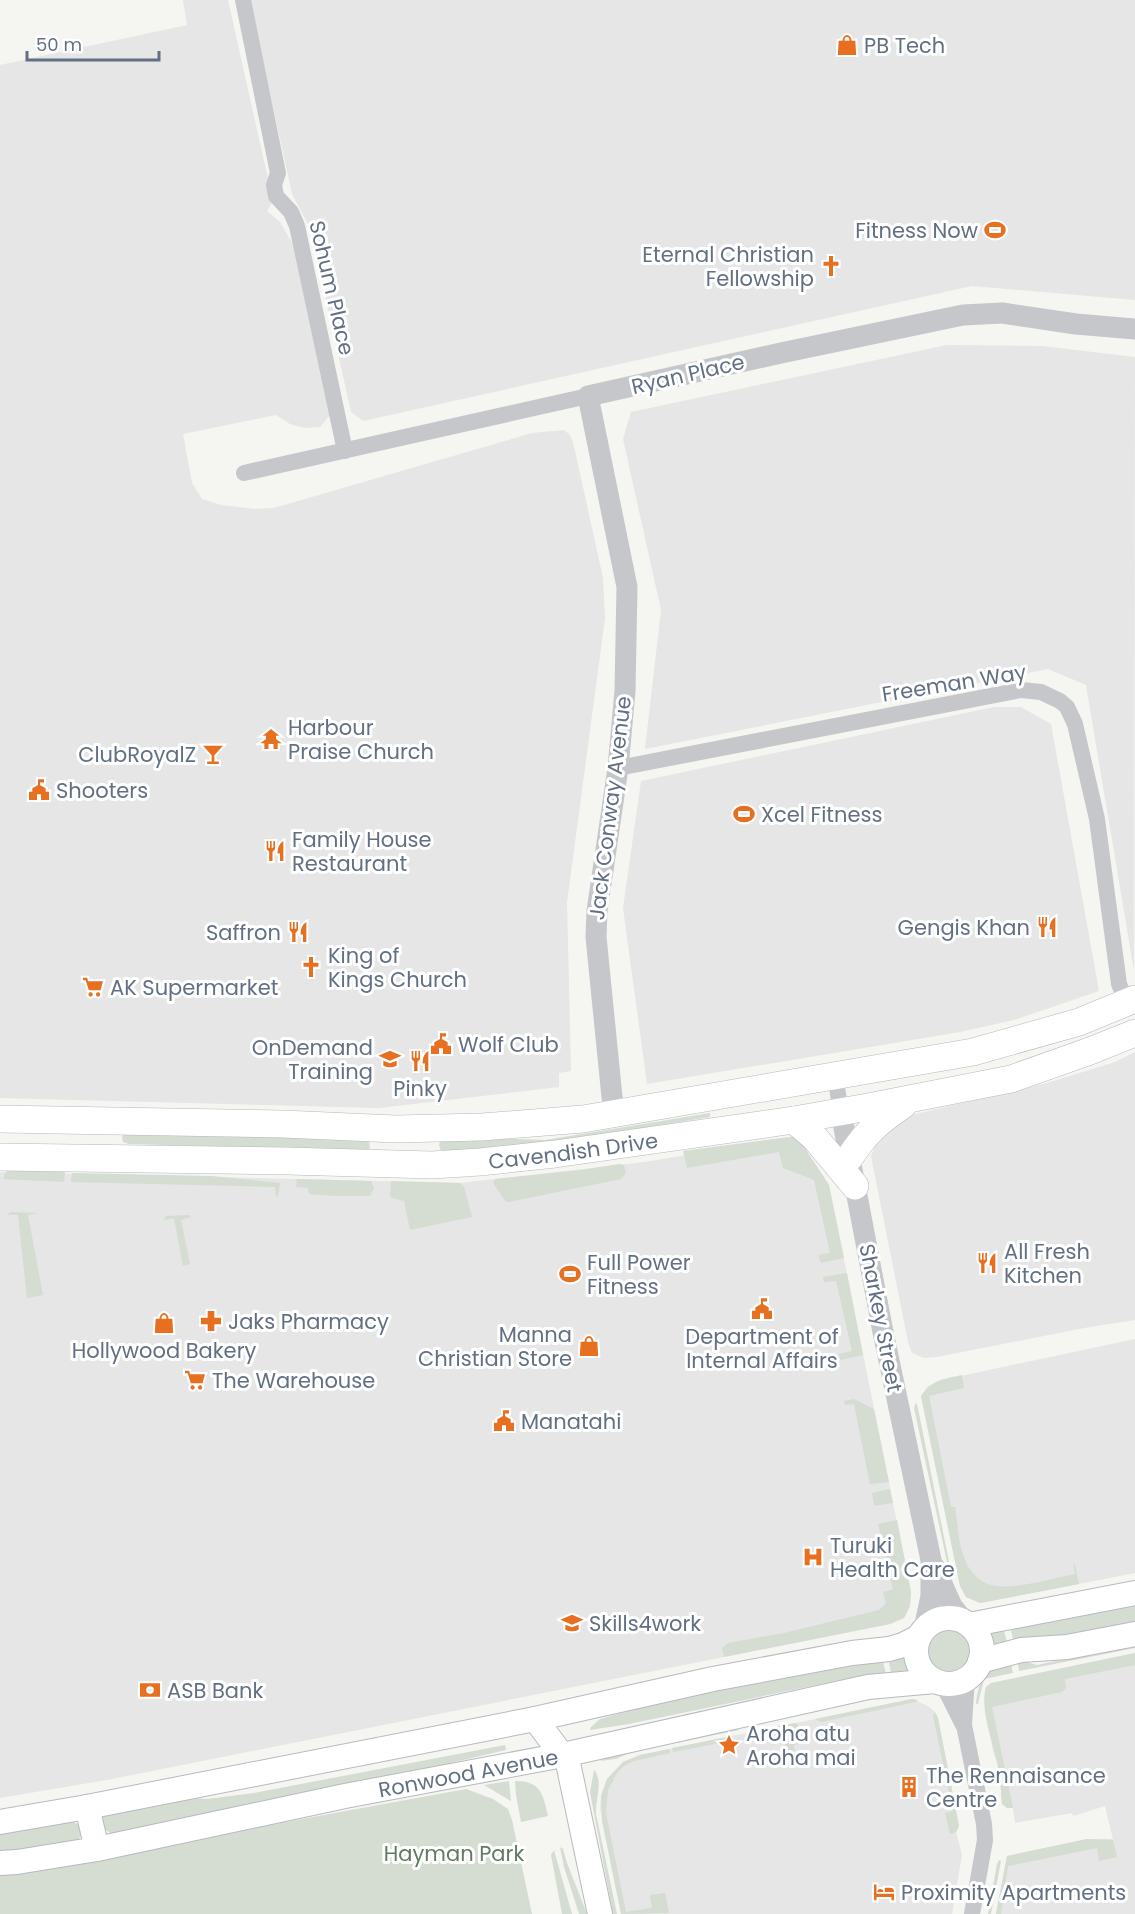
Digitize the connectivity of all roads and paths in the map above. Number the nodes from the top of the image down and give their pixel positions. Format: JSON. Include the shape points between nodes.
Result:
{"nodes":[{"id":1,"x":243,"y":0,"type":"edge"},
{"id":2,"x":1135,"y":329,"type":"edge"},
{"id":3,"x":588,"y":396,"type":"junction"},
{"id":4,"x":345,"y":451,"type":"junction"},
{"id":5,"x":244,"y":473,"type":"dead end"},
{"id":6,"x":618,"y":768,"type":"junction"},
{"id":7,"x":1131,"y":1001,"type":"edge"},
{"id":8,"x":1135,"y":1033,"type":"edge"},
{"id":9,"x":835,"y":1076,"type":"junction"},
{"id":10,"x":911,"y":1099,"type":"junction"},
{"id":11,"x":841,"y":1112,"type":"junction"},
{"id":12,"x":616,"y":1114,"type":"junction"},
{"id":13,"x":0,"y":1119,"type":"edge"},
{"id":14,"x":794,"y":1120,"type":"junction"},
{"id":15,"x":0,"y":1157,"type":"edge"},
{"id":16,"x":850,"y":1157,"type":"junction"},
{"id":17,"x":855,"y":1186,"type":"junction"},
{"id":18,"x":931,"y":1560,"type":"junction"},
{"id":19,"x":1135,"y":1593,"type":"edge"},
{"id":20,"x":967,"y":1623,"type":"junction"},
{"id":21,"x":921,"y":1633,"type":"junction"},
{"id":22,"x":1135,"y":1634,"type":"edge"},
{"id":23,"x":974,"y":1669,"type":"junction"},
{"id":24,"x":938,"y":1682,"type":"junction"},
{"id":25,"x":535,"y":1719,"type":"junction"},
{"id":26,"x":964,"y":1725,"type":"junction"},
{"id":27,"x":563,"y":1755,"type":"junction"},
{"id":28,"x":87,"y":1807,"type":"junction"},
{"id":29,"x":0,"y":1822,"type":"edge"},
{"id":30,"x":97,"y":1849,"type":"junction"},
{"id":31,"x":0,"y":1863,"type":"edge"},
{"id":32,"x":600,"y":1914,"type":"edge"},
{"id":33,"x":972,"y":1914,"type":"edge"}],
"edges":[{"from":1,"to":4,"type":"street","name":"Sohum Place","via":[[278,172],[276,196],[291,212],[297,226]]},
{"from":2,"to":3,"type":"street","name":"Ryan Place","via":[[1002,313],[963,315]]},
{"from":3,"to":4,"type":"street","name":"Ryan Place"},
{"from":3,"to":6,"type":"street","name":"Jack Conway Avenue","via":[[627,587],[625,691]]},
{"from":4,"to":5,"type":"street","name":"Ryan Place"},
{"from":6,"to":7,"type":"street","name":"Freeman Way","via":[[1021,690],[1051,695],[1067,707],[1075,724],[1097,819],[1119,984]]},
{"from":6,"to":12,"type":"street","name":"Jack Conway Avenue","via":[[595,944]]},
{"from":7,"to":9,"type":"main road","name":"Cavendish Drive","via":[[1079,1022],[985,1049]]},
{"from":8,"to":10,"type":"main road","name":"Cavendish Drive","via":[[1011,1079]]},
{"from":9,"to":11,"type":"street","name":"Sharkey Street"},
{"from":9,"to":12,"type":"main road","name":"Cavendish Drive"},
{"from":10,"to":11,"type":"main road","name":"Cavendish Drive"},
{"from":10,"to":16,"type":"main road","via":[[874,1125]]},
{"from":11,"to":14,"type":"main road","name":"Cavendish Drive"},
{"from":11,"to":16,"type":"street","name":"Sharkey Street"},
{"from":12,"to":13,"type":"main road","name":"Cavendish Drive","via":[[482,1127],[396,1129]]},
{"from":14,"to":15,"type":"main road","name":"Cavendish Drive","via":[[555,1155],[432,1165]]},
{"from":14,"to":17,"type":"main road","via":[[815,1138]]},
{"from":16,"to":17,"type":"street","name":"Sharkey Street"},
{"from":17,"to":18,"type":"street","name":"Sharkey Street"},
{"from":18,"to":20,"type":"street","name":"Sharkey Street","via":[[952,1606]]},
{"from":18,"to":21,"type":"street","name":"Sharkey Street","via":[[931,1596]]},
{"from":19,"to":20,"type":"main road"},
{"from":20,"to":21,"type":"main road","via":[[943,1618]]},
{"from":20,"to":23,"type":"main road","via":[[976,1632],[982,1651]]},
{"from":21,"to":24,"type":"main road","via":[[916,1657],[927,1675]]},
{"from":21,"to":25,"type":"main road","name":"Ronwood Avenue","via":[[889,1649],[713,1679]]},
{"from":22,"to":23,"type":"main road","via":[[1067,1647],[1021,1650]]},
{"from":23,"to":24,"type":"main road","via":[[951,1684]]},
{"from":23,"to":26,"type":"street"},
{"from":24,"to":26,"type":"street"},
{"from":24,"to":27,"type":"main road","name":"Ronwood Avenue","via":[[868,1687]]},
{"from":25,"to":27,"type":"main road"},
{"from":25,"to":28,"type":"main road","name":"Ronwood Avenue"},
{"from":26,"to":33,"type":"street","via":[[984,1833]]},
{"from":27,"to":30,"type":"main road","name":"Ronwood Avenue"},
{"from":27,"to":32,"type":"main road","via":[[568,1763]]},
{"from":28,"to":29,"type":"main road","name":"Ronwood Avenue"},
{"from":28,"to":30,"type":"main road"},
{"from":30,"to":31,"type":"main road","name":"Ronwood Avenue"}]}
